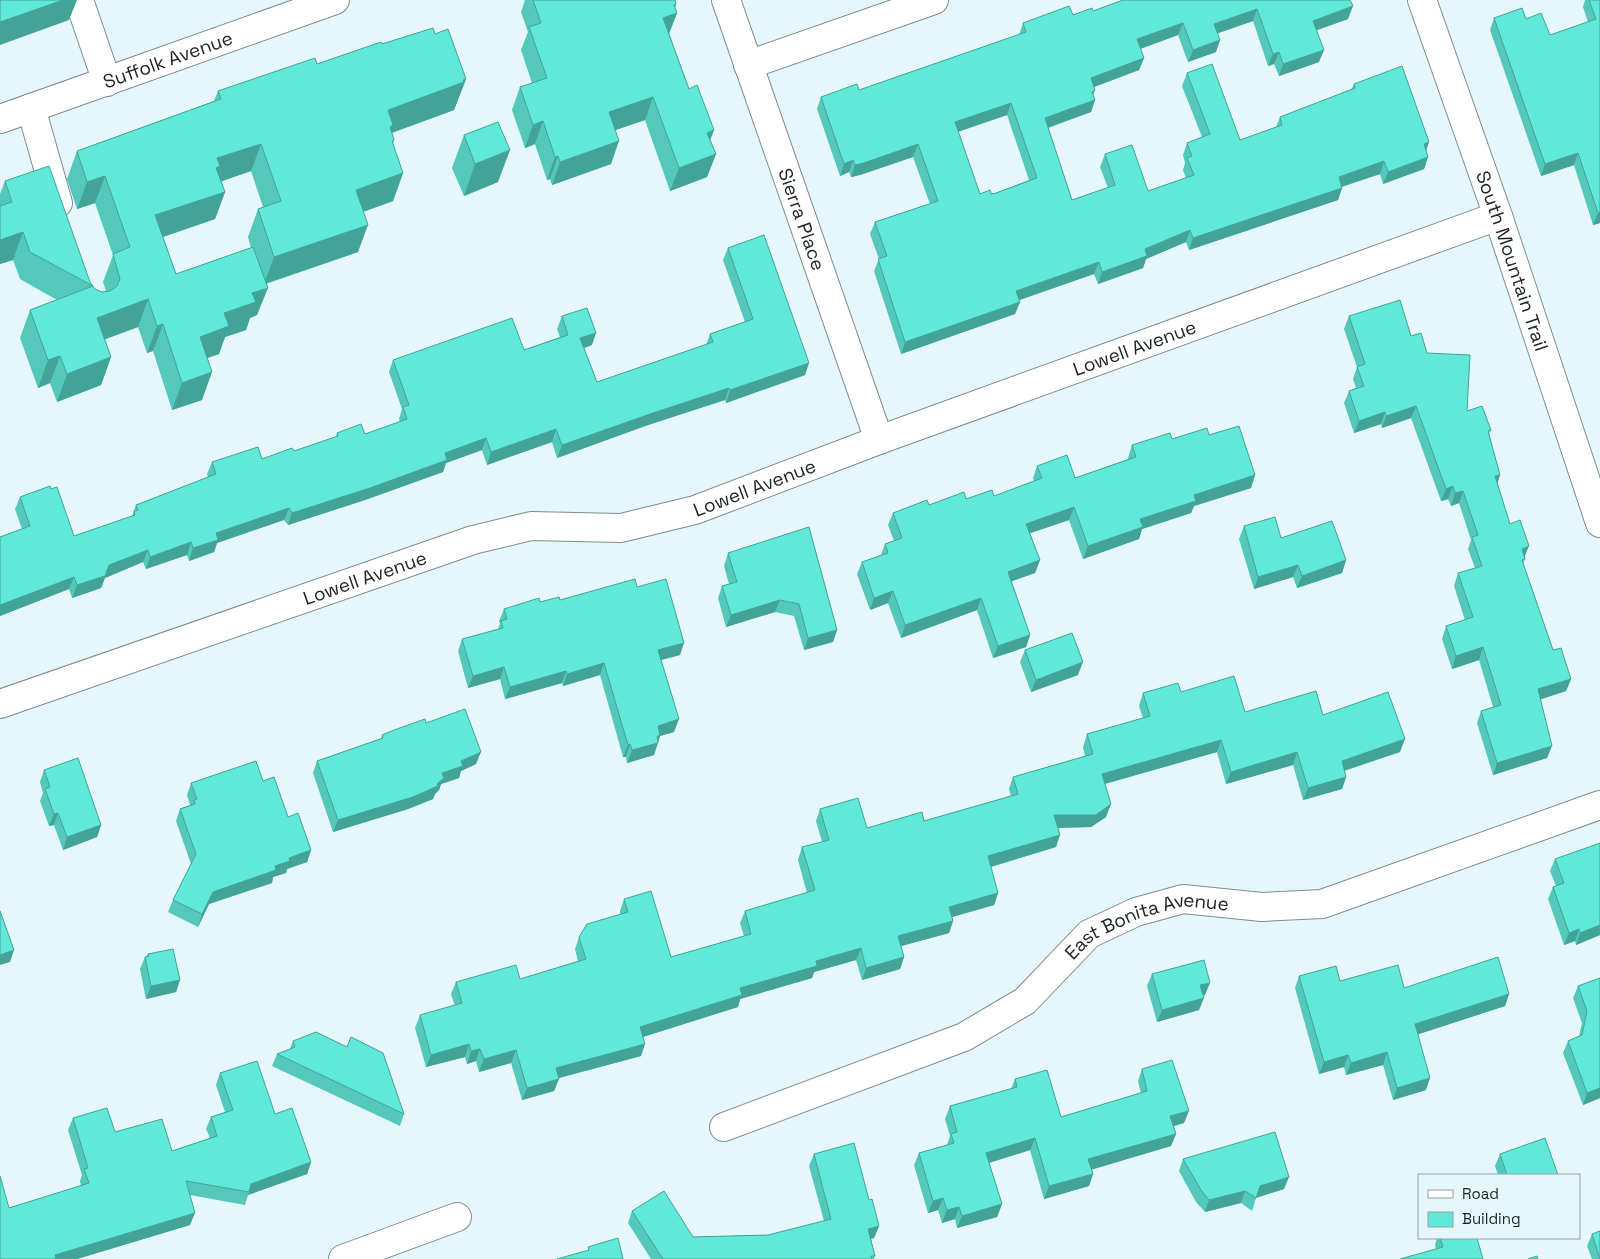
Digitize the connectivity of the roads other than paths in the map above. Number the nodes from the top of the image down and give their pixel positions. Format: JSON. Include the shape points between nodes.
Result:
{"nodes":[{"id":1,"x":79,"y":0,"type":"edge"},
{"id":2,"x":335,"y":0,"type":"edge"},
{"id":3,"x":726,"y":0,"type":"edge"},
{"id":4,"x":934,"y":0,"type":"edge"},
{"id":5,"x":1422,"y":0,"type":"edge"},
{"id":6,"x":284,"y":9,"type":"edge"},
{"id":7,"x":748,"y":65,"type":"junction"},
{"id":8,"x":107,"y":82,"type":"junction"},
{"id":9,"x":31,"y":108,"type":"junction"},
{"id":10,"x":0,"y":119,"type":"edge"},
{"id":11,"x":1498,"y":216,"type":"junction"},
{"id":12,"x":67,"y":226,"type":"edge"},
{"id":13,"x":879,"y":440,"type":"junction"},
{"id":14,"x":1600,"y":523,"type":"edge"},
{"id":15,"x":0,"y":704,"type":"edge"},
{"id":16,"x":1600,"y":805,"type":"edge"},
{"id":17,"x":724,"y":1127,"type":"dead end"},
{"id":18,"x":457,"y":1218,"type":"dead end"},
{"id":19,"x":343,"y":1259,"type":"edge"}],
"edges":[{"from":1,"to":8,"type":"street"},
{"from":2,"to":6,"type":"street","name":"Suffolk Avenue"},
{"from":3,"to":7,"type":"street","name":"Sierra Place"},
{"from":4,"to":7,"type":"street"},
{"from":5,"to":11,"type":"street","name":"South Mountain Trail"},
{"from":6,"to":8,"type":"street","name":"Suffolk Avenue"},
{"from":7,"to":13,"type":"street","name":"Sierra Place"},
{"from":8,"to":9,"type":"street","name":"Suffolk Avenue"},
{"from":9,"to":10,"type":"street","name":"Suffolk Avenue"},
{"from":9,"to":12,"type":"street"},
{"from":11,"to":13,"type":"street","name":"Lowell Avenue"},
{"from":11,"to":14,"type":"street","name":"South Mountain Trail"},
{"from":13,"to":15,"type":"street","name":"Lowell Avenue","via":[[695,510],[621,528],[531,526],[473,540]]},
{"from":16,"to":17,"type":"street","name":"East Bonita Avenue","via":[[1322,904],[1262,907],[1183,898],[1136,912],[1090,934],[1024,1001],[964,1036]]},
{"from":18,"to":19,"type":"street"}]}
